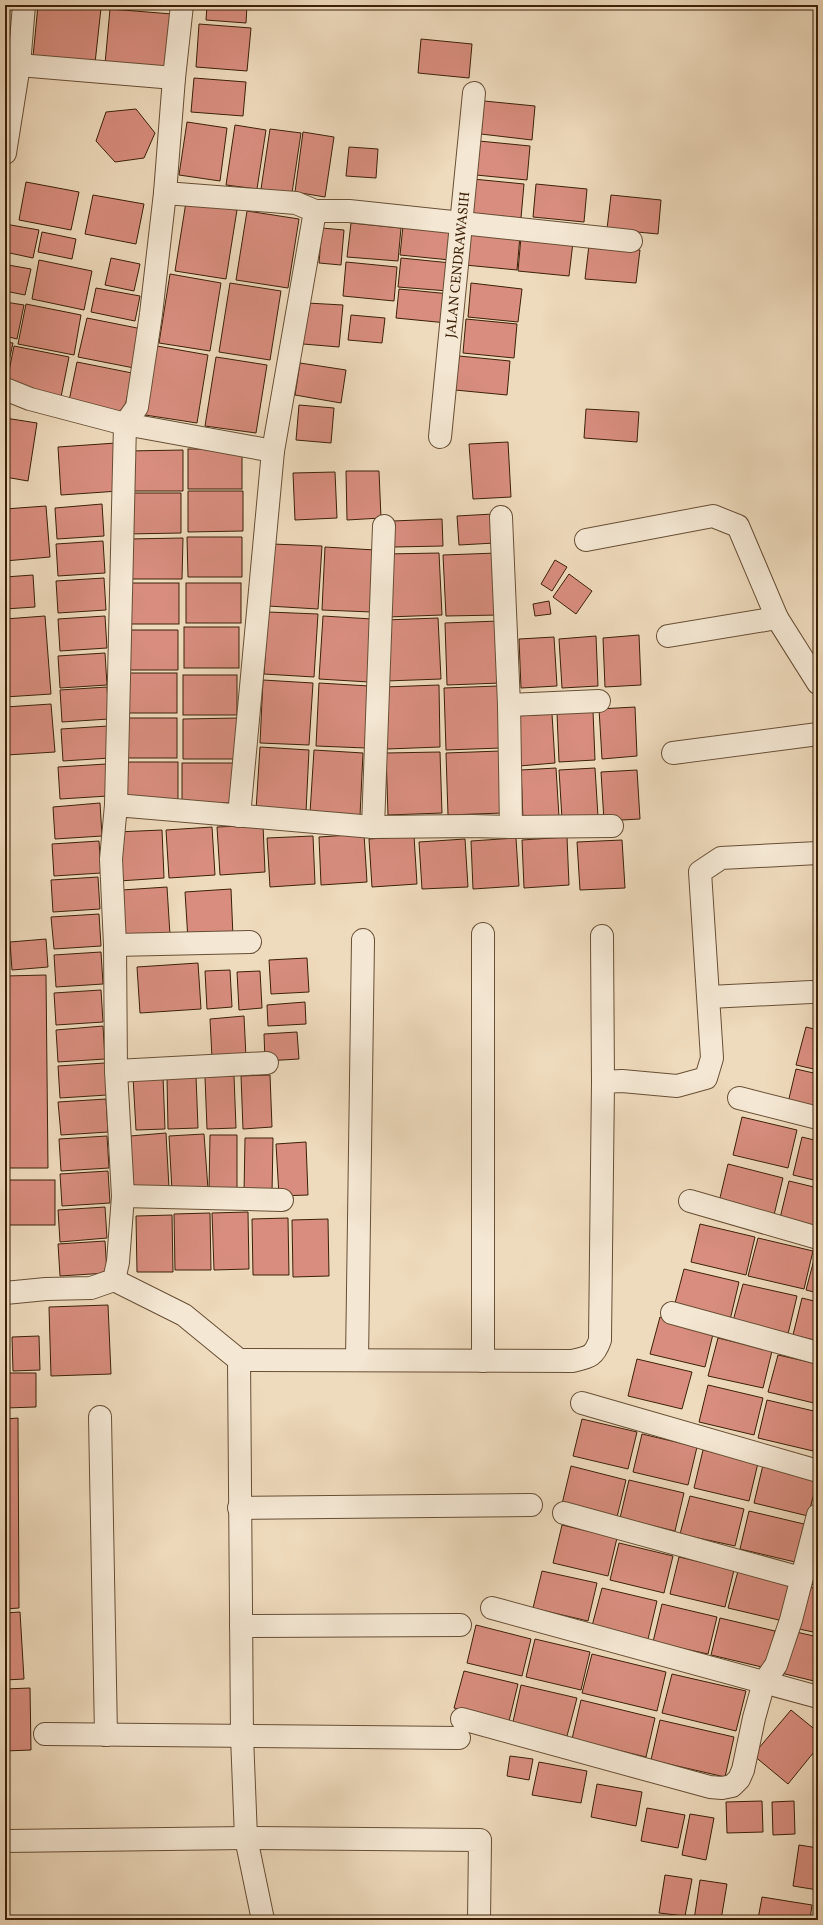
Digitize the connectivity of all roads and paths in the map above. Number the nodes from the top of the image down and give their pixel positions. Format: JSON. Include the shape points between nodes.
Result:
{"nodes":[{"id":1,"x":24,"y":5,"type":"edge"},
{"id":2,"x":182,"y":5,"type":"edge"},
{"id":3,"x":12,"y":63,"type":"edge"},
{"id":4,"x":174,"y":78,"type":"junction"},
{"id":5,"x":474,"y":93,"type":"dead end"},
{"id":6,"x":5,"y":153,"type":"edge"},
{"id":7,"x":166,"y":193,"type":"junction"},
{"id":8,"x":315,"y":211,"type":"junction"},
{"id":9,"x":462,"y":222,"type":"junction"},
{"id":10,"x":631,"y":241,"type":"dead end"},
{"id":11,"x":5,"y":389,"type":"edge"},
{"id":12,"x":125,"y":424,"type":"junction"},
{"id":13,"x":440,"y":438,"type":"dead end"},
{"id":14,"x":273,"y":451,"type":"junction"},
{"id":15,"x":501,"y":517,"type":"dead end"},
{"id":16,"x":384,"y":526,"type":"dead end"},
{"id":17,"x":586,"y":540,"type":"dead end"},
{"id":18,"x":777,"y":618,"type":"junction"},
{"id":19,"x":668,"y":636,"type":"dead end"},
{"id":20,"x":818,"y":683,"type":"edge"},
{"id":21,"x":599,"y":701,"type":"dead end"},
{"id":22,"x":509,"y":705,"type":"junction"},
{"id":23,"x":818,"y":734,"type":"edge"},
{"id":24,"x":673,"y":753,"type":"dead end"},
{"id":25,"x":116,"y":805,"type":"junction"},
{"id":26,"x":239,"y":816,"type":"junction"},
{"id":27,"x":612,"y":826,"type":"dead end"},
{"id":28,"x":373,"y":827,"type":"junction"},
{"id":29,"x":511,"y":827,"type":"junction"},
{"id":30,"x":818,"y":853,"type":"edge"},
{"id":31,"x":483,"y":934,"type":"dead end"},
{"id":32,"x":602,"y":936,"type":"dead end"},
{"id":33,"x":363,"y":940,"type":"dead end"},
{"id":34,"x":250,"y":942,"type":"dead end"},
{"id":35,"x":115,"y":945,"type":"junction"},
{"id":36,"x":811,"y":992,"type":"dead end"},
{"id":37,"x":709,"y":997,"type":"junction"},
{"id":38,"x":267,"y":1063,"type":"dead end"},
{"id":39,"x":116,"y":1071,"type":"junction"},
{"id":40,"x":603,"y":1082,"type":"junction"},
{"id":41,"x":739,"y":1098,"type":"dead end"},
{"id":42,"x":818,"y":1118,"type":"edge"},
{"id":43,"x":122,"y":1196,"type":"junction"},
{"id":44,"x":282,"y":1200,"type":"dead end"},
{"id":45,"x":690,"y":1201,"type":"dead end"},
{"id":46,"x":818,"y":1238,"type":"edge"},
{"id":47,"x":114,"y":1280,"type":"junction"},
{"id":48,"x":5,"y":1293,"type":"edge"},
{"id":49,"x":672,"y":1313,"type":"dead end"},
{"id":50,"x":818,"y":1354,"type":"edge"},
{"id":51,"x":239,"y":1360,"type":"junction"},
{"id":52,"x":357,"y":1360,"type":"junction"},
{"id":53,"x":484,"y":1361,"type":"junction"},
{"id":54,"x":582,"y":1403,"type":"dead end"},
{"id":55,"x":100,"y":1417,"type":"dead end"},
{"id":56,"x":818,"y":1471,"type":"edge"},
{"id":57,"x":531,"y":1505,"type":"dead end"},
{"id":58,"x":239,"y":1508,"type":"junction"},
{"id":59,"x":564,"y":1513,"type":"dead end"},
{"id":60,"x":818,"y":1515,"type":"edge"},
{"id":61,"x":801,"y":1578,"type":"junction"},
{"id":62,"x":492,"y":1608,"type":"dead end"},
{"id":63,"x":460,"y":1625,"type":"dead end"},
{"id":64,"x":241,"y":1626,"type":"junction"},
{"id":65,"x":764,"y":1682,"type":"junction"},
{"id":66,"x":818,"y":1697,"type":"edge"},
{"id":67,"x":45,"y":1734,"type":"dead end"},
{"id":68,"x":106,"y":1735,"type":"junction"},
{"id":69,"x":242,"y":1736,"type":"junction"},
{"id":70,"x":246,"y":1838,"type":"junction"},
{"id":71,"x":5,"y":1842,"type":"edge"},
{"id":72,"x":263,"y":1920,"type":"edge"},
{"id":73,"x":479,"y":1920,"type":"edge"}],
"edges":[{"from":1,"to":3,"type":"street"},
{"from":2,"to":4,"type":"street"},
{"from":3,"to":4,"type":"street"},
{"from":3,"to":6,"type":"street"},
{"from":4,"to":7,"type":"street"},
{"from":5,"to":9,"type":"street","name":"JALAN CENDRAWASIH"},
{"from":7,"to":8,"type":"street","via":[[296,203]]},
{"from":7,"to":12,"type":"street","via":[[137,407]]},
{"from":8,"to":9,"type":"street","via":[[348,211]]},
{"from":8,"to":14,"type":"street"},
{"from":9,"to":10,"type":"street"},
{"from":9,"to":13,"type":"street","name":"JALAN CENDRAWASIH"},
{"from":11,"to":12,"type":"street","via":[[30,399]]},
{"from":12,"to":14,"type":"street"},
{"from":12,"to":25,"type":"street"},
{"from":14,"to":26,"type":"street"},
{"from":15,"to":22,"type":"street"},
{"from":16,"to":28,"type":"street"},
{"from":17,"to":18,"type":"street","via":[[713,516],[738,526]]},
{"from":18,"to":19,"type":"street"},
{"from":18,"to":20,"type":"street"},
{"from":21,"to":22,"type":"street"},
{"from":22,"to":29,"type":"street"},
{"from":23,"to":24,"type":"street"},
{"from":25,"to":26,"type":"street"},
{"from":25,"to":35,"type":"street","via":[[111,859]]},
{"from":26,"to":28,"type":"street"},
{"from":27,"to":29,"type":"street"},
{"from":28,"to":29,"type":"street"},
{"from":30,"to":37,"type":"street","via":[[721,858],[700,872]]},
{"from":31,"to":53,"type":"street"},
{"from":32,"to":40,"type":"street"},
{"from":33,"to":52,"type":"street"},
{"from":34,"to":35,"type":"street"},
{"from":35,"to":39,"type":"street"},
{"from":36,"to":37,"type":"street"},
{"from":37,"to":40,"type":"street","via":[[712,1058],[706,1078],[677,1086],[622,1081]]},
{"from":38,"to":39,"type":"street"},
{"from":39,"to":43,"type":"street"},
{"from":40,"to":53,"type":"street","via":[[600,1340],[596,1351],[588,1358],[572,1361]]},
{"from":41,"to":42,"type":"street"},
{"from":43,"to":44,"type":"street"},
{"from":43,"to":47,"type":"street","via":[[118,1262]]},
{"from":45,"to":46,"type":"street"},
{"from":47,"to":48,"type":"street","via":[[91,1288]]},
{"from":47,"to":51,"type":"street","via":[[184,1315]]},
{"from":49,"to":50,"type":"street"},
{"from":51,"to":52,"type":"street"},
{"from":51,"to":58,"type":"street"},
{"from":52,"to":53,"type":"street"},
{"from":54,"to":56,"type":"street"},
{"from":55,"to":68,"type":"street"},
{"from":57,"to":58,"type":"street"},
{"from":58,"to":64,"type":"street"},
{"from":59,"to":61,"type":"street"},
{"from":60,"to":61,"type":"street"},
{"from":61,"to":65,"type":"street","via":[[776,1665]]},
{"from":62,"to":65,"type":"street"},
{"from":63,"to":64,"type":"street"},
{"from":64,"to":69,"type":"street"},
{"from":65,"to":66,"type":"street"},
{"from":65,"to":69,"type":"street","via":[[743,1770],[732,1786],[722,1788],[710,1788],[460,1729]]},
{"from":67,"to":68,"type":"street"},
{"from":68,"to":69,"type":"street"},
{"from":69,"to":70,"type":"street"},
{"from":70,"to":71,"type":"street"},
{"from":70,"to":72,"type":"street"},
{"from":70,"to":73,"type":"street","via":[[480,1840]]}]}
